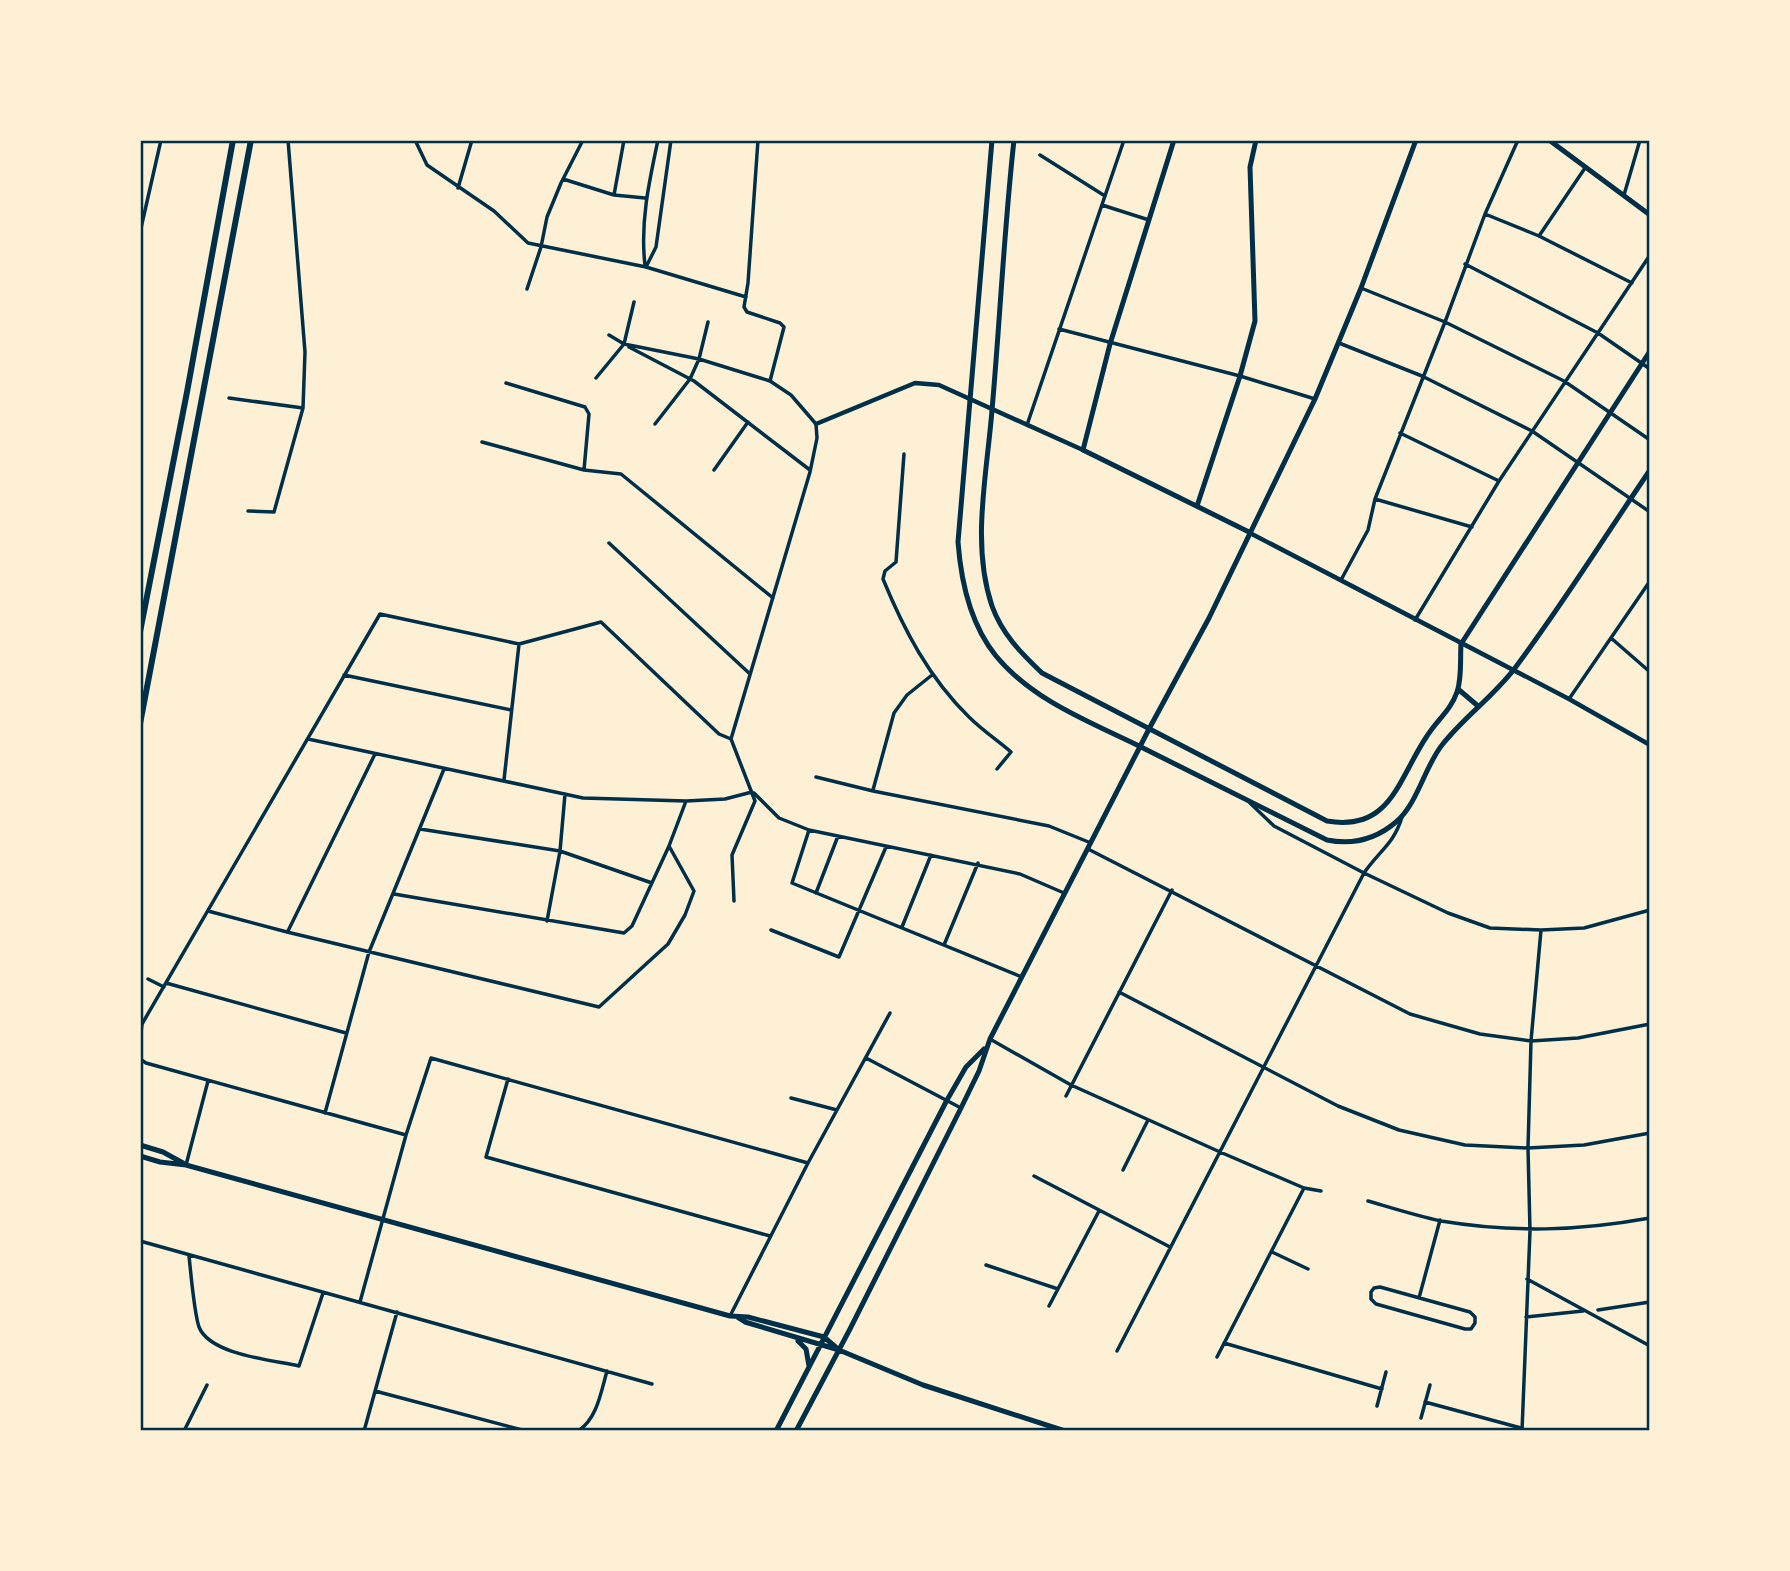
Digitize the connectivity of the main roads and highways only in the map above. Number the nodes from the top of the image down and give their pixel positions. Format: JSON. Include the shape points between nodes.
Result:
{"nodes":[{"id":1,"x":233,"y":140,"type":"edge"},
{"id":2,"x":254,"y":140,"type":"edge"},
{"id":3,"x":992,"y":140,"type":"edge"},
{"id":4,"x":1014,"y":140,"type":"edge"},
{"id":5,"x":1174,"y":140,"type":"edge"},
{"id":6,"x":1256,"y":140,"type":"edge"},
{"id":7,"x":1416,"y":140,"type":"edge"},
{"id":8,"x":1549,"y":140,"type":"edge"},
{"id":9,"x":1650,"y":215,"type":"edge"},
{"id":10,"x":1650,"y":351,"type":"edge"},
{"id":11,"x":1650,"y":470,"type":"edge"},
{"id":12,"x":1197,"y":506,"type":"junction"},
{"id":13,"x":1249,"y":532,"type":"junction"},
{"id":14,"x":140,"y":632,"type":"edge"},
{"id":15,"x":1458,"y":689,"type":"junction"},
{"id":16,"x":1478,"y":706,"type":"junction"},
{"id":17,"x":140,"y":724,"type":"edge"},
{"id":18,"x":1149,"y":729,"type":"junction"},
{"id":19,"x":1140,"y":747,"type":"junction"},
{"id":20,"x":986,"y":1046,"type":"junction"},
{"id":21,"x":140,"y":1145,"type":"edge"},
{"id":22,"x":140,"y":1156,"type":"edge"},
{"id":23,"x":186,"y":1165,"type":"junction"},
{"id":24,"x":733,"y":1316,"type":"junction"},
{"id":25,"x":779,"y":1333,"type":"junction"},
{"id":26,"x":824,"y":1337,"type":"junction"},
{"id":27,"x":820,"y":1345,"type":"junction"},
{"id":28,"x":839,"y":1350,"type":"junction"},
{"id":29,"x":809,"y":1366,"type":"junction"},
{"id":30,"x":775,"y":1431,"type":"edge"},
{"id":31,"x":796,"y":1431,"type":"edge"},
{"id":32,"x":1065,"y":1431,"type":"edge"}],
"edges":[{"from":1,"to":14,"type":"highway"},
{"from":2,"to":17,"type":"highway"},
{"from":3,"to":19,"type":"main road","via":[[958,541],[965,592],[975,621],[995,654],[1037,695]]},
{"from":4,"to":18,"type":"main road","via":[[983,514],[982,545],[992,606],[1017,649],[1042,673]]},
{"from":5,"to":12,"type":"main road","via":[[1110,344],[1083,450]]},
{"from":6,"to":12,"type":"main road","via":[[1250,167],[1255,321]]},
{"from":7,"to":13,"type":"main road","via":[[1315,399]]},
{"from":8,"to":9,"type":"main road"},
{"from":10,"to":15,"type":"main road","via":[[1461,644]]},
{"from":11,"to":16,"type":"main road","via":[[1514,670]]},
{"from":12,"to":13,"type":"main road"},
{"from":13,"to":18,"type":"main road"},
{"from":15,"to":16,"type":"main road"},
{"from":15,"to":18,"type":"main road","via":[[1382,809],[1366,820],[1342,824],[1327,821]]},
{"from":16,"to":19,"type":"main road","via":[[1439,749],[1403,815],[1370,838],[1342,843],[1326,840]]},
{"from":18,"to":19,"type":"main road"},
{"from":19,"to":20,"type":"main road"},
{"from":20,"to":26,"type":"main road","via":[[966,1067],[947,1100]]},
{"from":20,"to":28,"type":"main road","via":[[979,1071]]},
{"from":21,"to":23,"type":"main road"},
{"from":22,"to":23,"type":"main road"},
{"from":23,"to":24,"type":"main road"},
{"from":24,"to":25,"type":"main road"},
{"from":24,"to":26,"type":"main road"},
{"from":25,"to":27,"type":"main road"},
{"from":25,"to":29,"type":"main road","via":[[803,1344]]},
{"from":26,"to":27,"type":"main road"},
{"from":26,"to":28,"type":"main road"},
{"from":27,"to":28,"type":"main road"},
{"from":27,"to":29,"type":"main road"},
{"from":28,"to":31,"type":"main road"},
{"from":28,"to":32,"type":"main road","via":[[923,1385]]},
{"from":29,"to":30,"type":"main road"}]}
